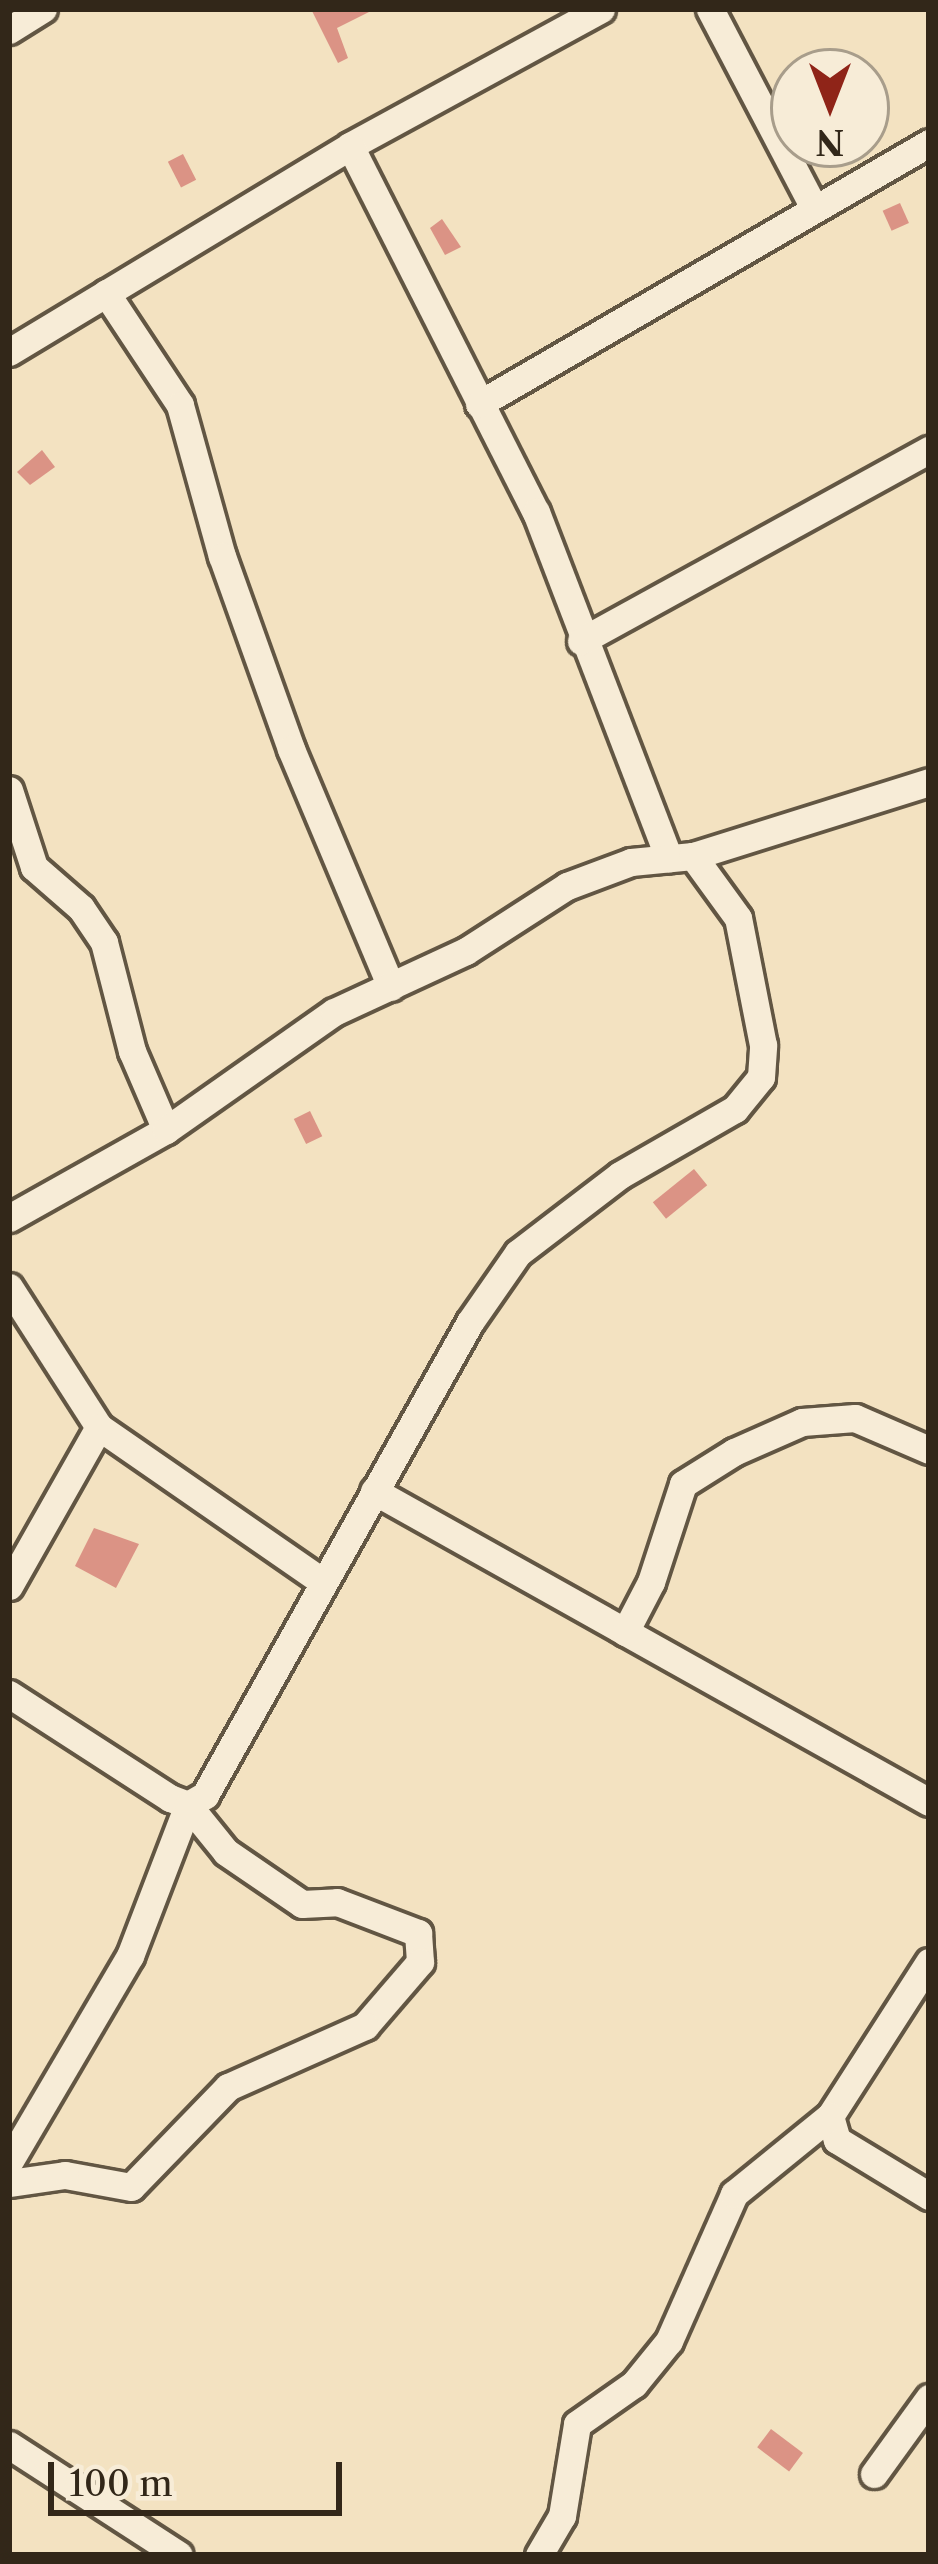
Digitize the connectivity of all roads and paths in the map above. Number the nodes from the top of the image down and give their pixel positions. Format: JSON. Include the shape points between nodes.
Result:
{"nodes":[{"id":1,"x":44,"y":9,"type":"edge"},
{"id":2,"x":601,"y":9,"type":"edge"},
{"id":3,"x":710,"y":9,"type":"edge"},
{"id":4,"x":12,"y":26,"type":"edge"},
{"id":5,"x":350,"y":146,"type":"junction"},
{"id":6,"x":928,"y":147,"type":"edge"},
{"id":7,"x":814,"y":208,"type":"junction"},
{"id":8,"x":106,"y":293,"type":"junction"},
{"id":9,"x":9,"y":352,"type":"edge"},
{"id":10,"x":478,"y":404,"type":"junction"},
{"id":11,"x":929,"y":449,"type":"edge"},
{"id":12,"x":581,"y":641,"type":"junction"},
{"id":13,"x":929,"y":782,"type":"edge"},
{"id":14,"x":9,"y":790,"type":"edge"},
{"id":15,"x":681,"y":857,"type":"junction"},
{"id":16,"x":391,"y":987,"type":"junction"},
{"id":17,"x":166,"y":1130,"type":"junction"},
{"id":18,"x":9,"y":1217,"type":"edge"},
{"id":19,"x":9,"y":1287,"type":"edge"},
{"id":20,"x":19,"y":1328,"type":"edge"},
{"id":21,"x":98,"y":1426,"type":"junction"},
{"id":22,"x":929,"y":1450,"type":"edge"},
{"id":23,"x":374,"y":1491,"type":"junction"},
{"id":24,"x":321,"y":1581,"type":"junction"},
{"id":25,"x":9,"y":1586,"type":"edge"},
{"id":26,"x":625,"y":1632,"type":"junction"},
{"id":27,"x":9,"y":1694,"type":"edge"},
{"id":28,"x":929,"y":1802,"type":"edge"},
{"id":29,"x":188,"y":1805,"type":"junction"},
{"id":30,"x":929,"y":1962,"type":"edge"},
{"id":31,"x":830,"y":2116,"type":"junction"},
{"id":32,"x":9,"y":2162,"type":"edge"},
{"id":33,"x":9,"y":2182,"type":"edge"},
{"id":34,"x":929,"y":2196,"type":"edge"},
{"id":35,"x":929,"y":2398,"type":"edge"},
{"id":36,"x":9,"y":2445,"type":"edge"},
{"id":37,"x":874,"y":2474,"type":"dead end"},
{"id":38,"x":179,"y":2555,"type":"edge"},
{"id":39,"x":538,"y":2555,"type":"edge"}],
"edges":[{"from":1,"to":4,"type":"street"},
{"from":2,"to":5,"type":"street"},
{"from":3,"to":7,"type":"street"},
{"from":5,"to":8,"type":"street"},
{"from":5,"to":10,"type":"street"},
{"from":6,"to":7,"type":"street"},
{"from":7,"to":10,"type":"street"},
{"from":8,"to":9,"type":"street"},
{"from":8,"to":16,"type":"street","via":[[180,406],[222,556],[291,749]]},
{"from":10,"to":12,"type":"street","via":[[536,512]]},
{"from":11,"to":12,"type":"street"},
{"from":12,"to":15,"type":"street"},
{"from":13,"to":15,"type":"street"},
{"from":14,"to":17,"type":"street","via":[[34,867],[81,908],[104,942],[132,1051]]},
{"from":15,"to":16,"type":"street","via":[[631,862],[567,886],[466,951]]},
{"from":15,"to":23,"type":"street","via":[[738,919],[763,1045],[761,1077],[735,1109],[620,1175],[518,1252]]},
{"from":16,"to":17,"type":"street","via":[[334,1012]]},
{"from":17,"to":18,"type":"street"},
{"from":19,"to":20,"type":"street"},
{"from":20,"to":21,"type":"street"},
{"from":21,"to":24,"type":"street"},
{"from":21,"to":25,"type":"street"},
{"from":22,"to":26,"type":"street","via":[[855,1418],[802,1422],[734,1452],[683,1484]]},
{"from":23,"to":24,"type":"street"},
{"from":23,"to":26,"type":"street"},
{"from":24,"to":29,"type":"street","via":[[205,1796]]},
{"from":26,"to":28,"type":"street"},
{"from":27,"to":29,"type":"street"},
{"from":29,"to":32,"type":"street","via":[[130,1956]]},
{"from":29,"to":33,"type":"street","via":[[226,1852],[302,1904],[337,1901],[418,1933],[420,1962],[365,2026],[228,2087],[130,2187],[65,2175]]},
{"from":30,"to":31,"type":"street"},
{"from":31,"to":34,"type":"street","via":[[837,2140]]},
{"from":31,"to":39,"type":"street","via":[[734,2194],[669,2341],[634,2384],[577,2424],[562,2516]]},
{"from":35,"to":37,"type":"street"},
{"from":36,"to":38,"type":"street"}]}
